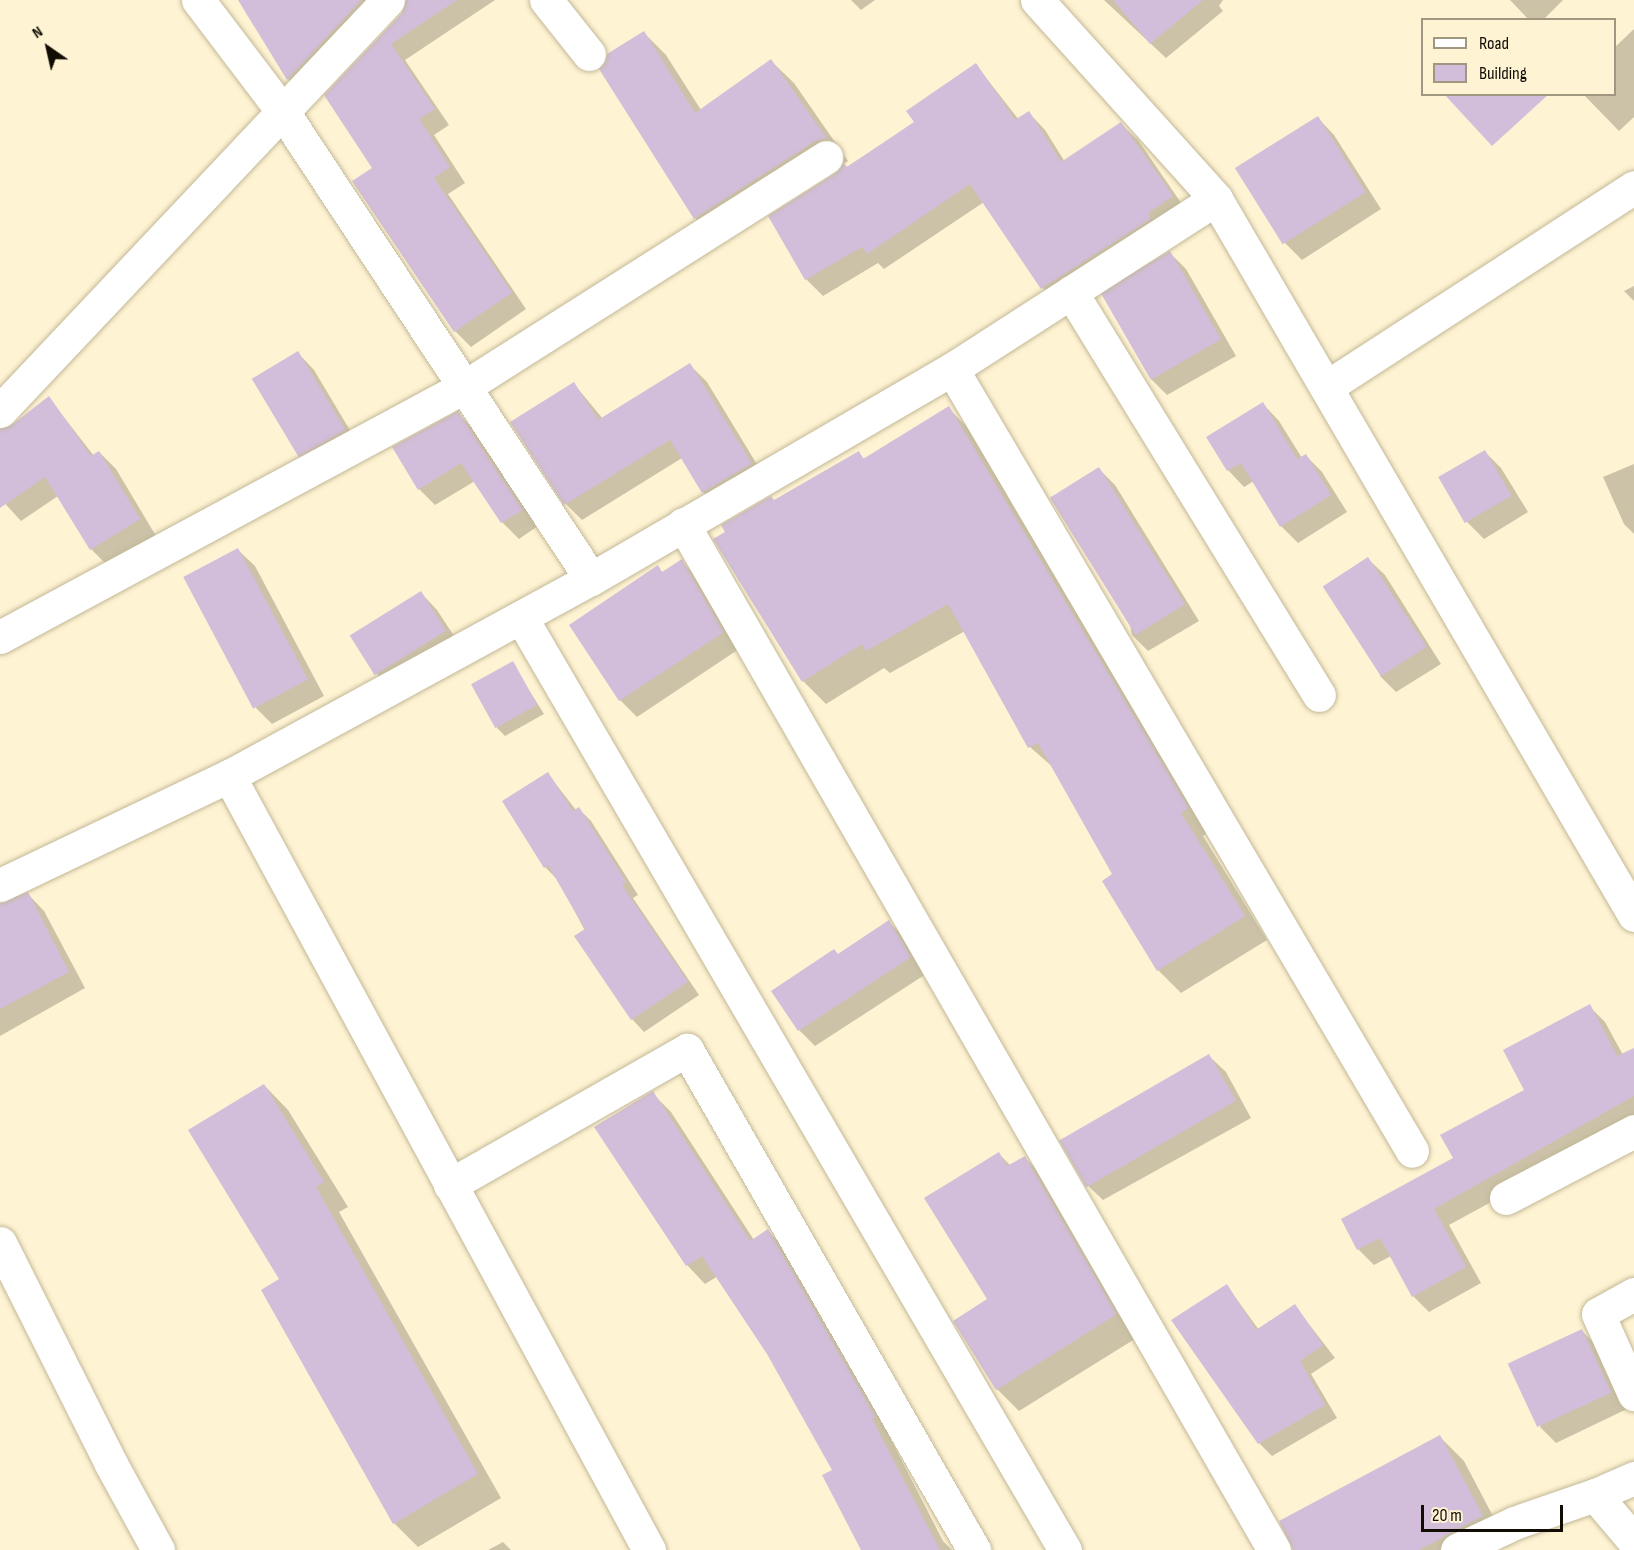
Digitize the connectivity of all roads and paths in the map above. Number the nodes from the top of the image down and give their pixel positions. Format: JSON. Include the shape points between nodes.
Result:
{"nodes":[{"id":1,"x":198,"y":0,"type":"edge"},
{"id":2,"x":388,"y":0,"type":"edge"},
{"id":3,"x":546,"y":0,"type":"edge"},
{"id":4,"x":1037,"y":0,"type":"edge"},
{"id":5,"x":589,"y":54,"type":"dead end"},
{"id":6,"x":283,"y":112,"type":"junction"},
{"id":7,"x":826,"y":157,"type":"dead end"},
{"id":8,"x":1634,"y":187,"type":"edge"},
{"id":9,"x":1216,"y":199,"type":"junction"},
{"id":10,"x":1071,"y":292,"type":"junction"},
{"id":11,"x":952,"y":369,"type":"junction"},
{"id":12,"x":1328,"y":386,"type":"junction"},
{"id":13,"x":464,"y":387,"type":"junction"},
{"id":14,"x":0,"y":411,"type":"edge"},
{"id":15,"x":683,"y":524,"type":"junction"},
{"id":16,"x":591,"y":579,"type":"junction"},
{"id":17,"x":522,"y":619,"type":"junction"},
{"id":18,"x":0,"y":637,"type":"edge"},
{"id":19,"x":1319,"y":695,"type":"dead end"},
{"id":20,"x":229,"y":776,"type":"junction"},
{"id":21,"x":0,"y":885,"type":"edge"},
{"id":22,"x":1634,"y":915,"type":"edge"},
{"id":23,"x":1634,"y":1131,"type":"edge"},
{"id":24,"x":1412,"y":1151,"type":"dead end"},
{"id":25,"x":450,"y":1185,"type":"junction"},
{"id":26,"x":1506,"y":1198,"type":"dead end"},
{"id":27,"x":0,"y":1243,"type":"edge"},
{"id":28,"x":1634,"y":1294,"type":"edge"},
{"id":29,"x":1634,"y":1394,"type":"edge"},
{"id":30,"x":1634,"y":1478,"type":"edge"},
{"id":31,"x":1595,"y":1495,"type":"junction"},
{"id":32,"x":1634,"y":1541,"type":"edge"},
{"id":33,"x":158,"y":1550,"type":"edge"},
{"id":34,"x":649,"y":1550,"type":"edge"},
{"id":35,"x":974,"y":1550,"type":"edge"},
{"id":36,"x":1065,"y":1550,"type":"edge"},
{"id":37,"x":1274,"y":1550,"type":"edge"},
{"id":38,"x":1458,"y":1550,"type":"edge"}],
"edges":[{"from":1,"to":6,"type":"street"},
{"from":2,"to":6,"type":"street"},
{"from":3,"to":5,"type":"street"},
{"from":4,"to":9,"type":"street"},
{"from":6,"to":13,"type":"street"},
{"from":6,"to":14,"type":"street"},
{"from":7,"to":13,"type":"street"},
{"from":8,"to":12,"type":"street"},
{"from":9,"to":10,"type":"street"},
{"from":9,"to":12,"type":"street"},
{"from":10,"to":11,"type":"street"},
{"from":10,"to":19,"type":"street"},
{"from":11,"to":15,"type":"street"},
{"from":11,"to":24,"type":"street"},
{"from":12,"to":22,"type":"street"},
{"from":13,"to":16,"type":"street"},
{"from":13,"to":18,"type":"street"},
{"from":15,"to":16,"type":"street"},
{"from":15,"to":37,"type":"street"},
{"from":16,"to":17,"type":"street"},
{"from":17,"to":20,"type":"street"},
{"from":17,"to":36,"type":"street"},
{"from":20,"to":21,"type":"street"},
{"from":20,"to":25,"type":"street"},
{"from":23,"to":26,"type":"street"},
{"from":25,"to":34,"type":"street"},
{"from":25,"to":35,"type":"street","via":[[687,1050]]},
{"from":27,"to":33,"type":"street"},
{"from":28,"to":29,"type":"street","via":[[1598,1314]]},
{"from":30,"to":31,"type":"street"},
{"from":31,"to":32,"type":"street"},
{"from":31,"to":38,"type":"street","via":[[1514,1523]]}]}
